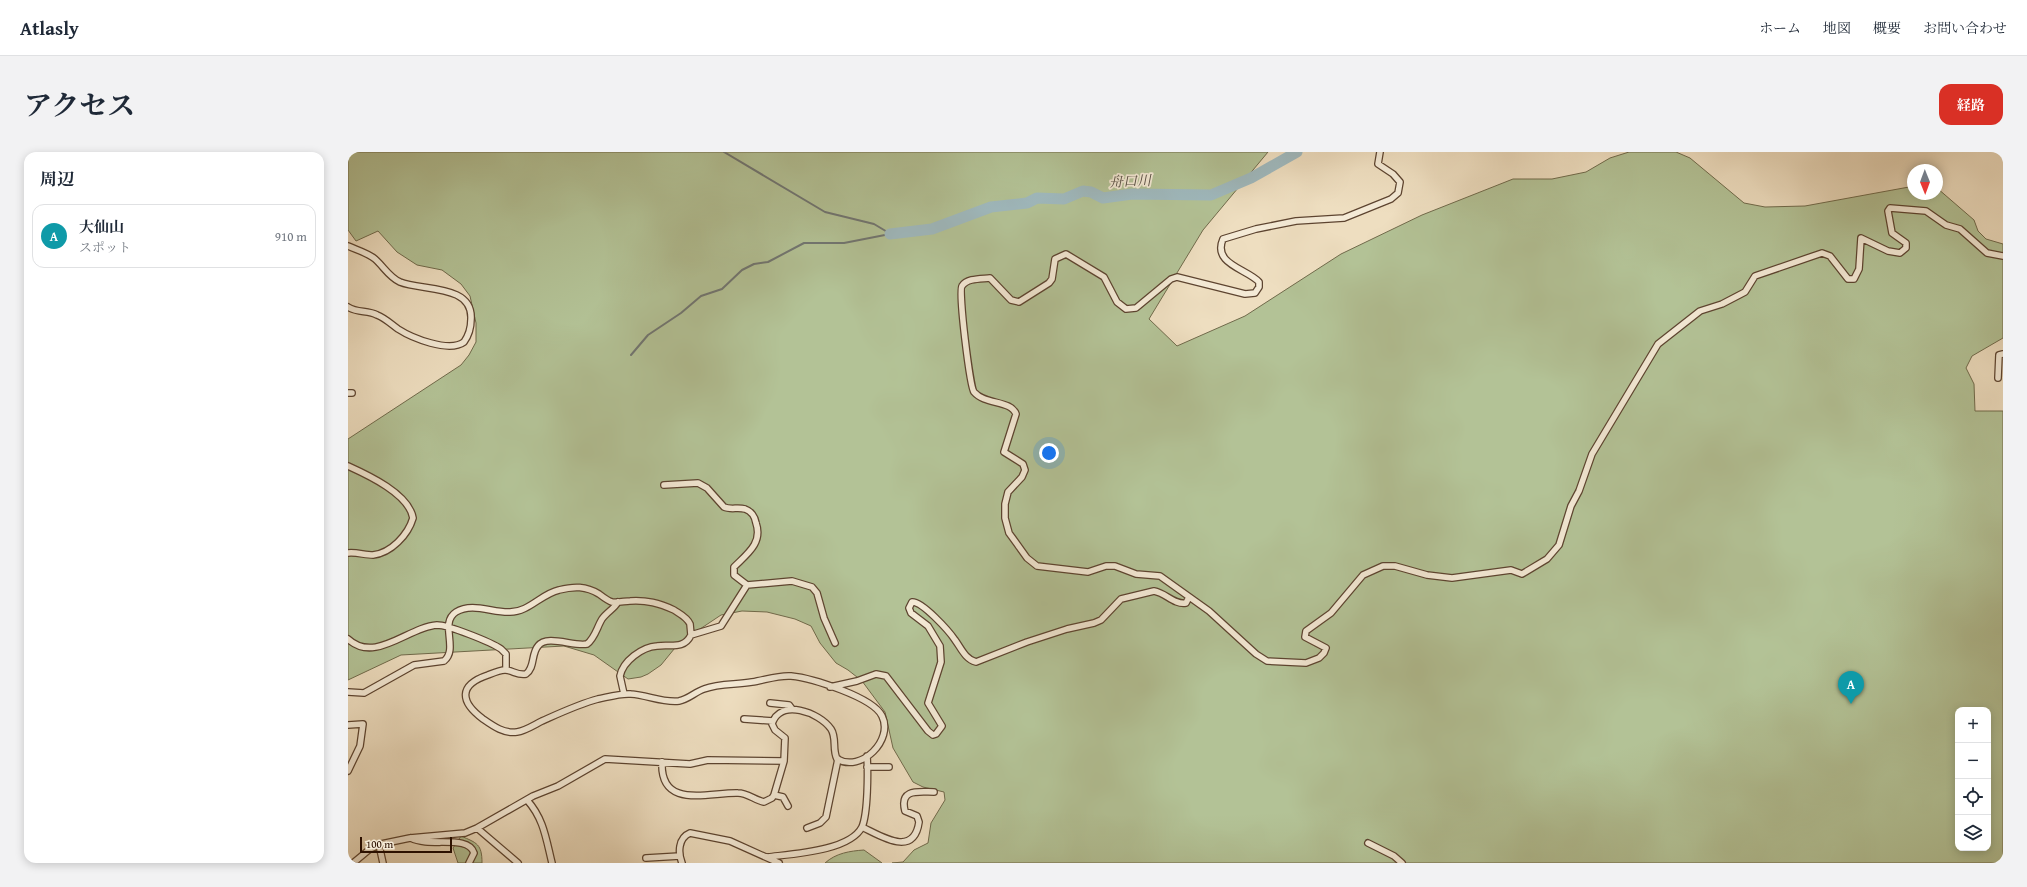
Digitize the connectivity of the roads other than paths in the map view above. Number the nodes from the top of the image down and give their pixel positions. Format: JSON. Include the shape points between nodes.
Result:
{"nodes":[{"id":1,"x":1380,"y":152,"type":"edge"},
{"id":2,"x":348,"y":246,"type":"edge"},
{"id":3,"x":2003,"y":256,"type":"edge"},
{"id":4,"x":348,"y":307,"type":"edge"},
{"id":5,"x":2003,"y":354,"type":"edge"},
{"id":6,"x":1998,"y":378,"type":"dead end"},
{"id":7,"x":348,"y":466,"type":"edge"},
{"id":8,"x":664,"y":485,"type":"dead end"},
{"id":9,"x":348,"y":553,"type":"edge"},
{"id":10,"x":747,"y":585,"type":"junction"},
{"id":11,"x":1189,"y":597,"type":"junction"},
{"id":12,"x":618,"y":602,"type":"junction"},
{"id":13,"x":449,"y":628,"type":"junction"},
{"id":14,"x":691,"y":635,"type":"junction"},
{"id":15,"x":348,"y":639,"type":"edge"},
{"id":16,"x":835,"y":642,"type":"dead end"},
{"id":17,"x":506,"y":670,"type":"junction"},
{"id":18,"x":830,"y":687,"type":"junction"},
{"id":19,"x":348,"y":692,"type":"edge"},
{"id":20,"x":624,"y":694,"type":"junction"},
{"id":21,"x":770,"y":703,"type":"dead end"},
{"id":22,"x":792,"y":709,"type":"junction"},
{"id":23,"x":744,"y":719,"type":"dead end"},
{"id":24,"x":773,"y":721,"type":"junction"},
{"id":25,"x":348,"y":725,"type":"edge"},
{"id":26,"x":867,"y":756,"type":"junction"},
{"id":27,"x":838,"y":759,"type":"junction"},
{"id":28,"x":784,"y":761,"type":"junction"},
{"id":29,"x":662,"y":762,"type":"junction"},
{"id":30,"x":868,"y":767,"type":"junction"},
{"id":31,"x":890,"y":767,"type":"dead end"},
{"id":32,"x":348,"y":771,"type":"edge"},
{"id":33,"x":934,"y":792,"type":"dead end"},
{"id":34,"x":774,"y":795,"type":"junction"},
{"id":35,"x":527,"y":800,"type":"junction"},
{"id":36,"x":788,"y":806,"type":"dead end"},
{"id":37,"x":862,"y":826,"type":"junction"},
{"id":38,"x":477,"y":828,"type":"junction"},
{"id":39,"x":807,"y":828,"type":"dead end"},
{"id":40,"x":410,"y":838,"type":"junction"},
{"id":41,"x":1368,"y":843,"type":"dead end"},
{"id":42,"x":379,"y":845,"type":"junction"},
{"id":43,"x":680,"y":856,"type":"junction"},
{"id":44,"x":768,"y":857,"type":"junction"},
{"id":45,"x":646,"y":858,"type":"dead end"},
{"id":46,"x":353,"y":863,"type":"edge"},
{"id":47,"x":383,"y":863,"type":"edge"},
{"id":48,"x":469,"y":863,"type":"edge"},
{"id":49,"x":518,"y":863,"type":"edge"},
{"id":50,"x":552,"y":863,"type":"edge"},
{"id":51,"x":682,"y":863,"type":"edge"},
{"id":52,"x":779,"y":863,"type":"edge"},
{"id":53,"x":1402,"y":863,"type":"edge"}],
"edges":[{"from":1,"to":11,"type":"street","via":[[1378,164],[1400,182],[1398,193],[1391,199],[1344,218],[1296,221],[1223,238],[1222,252],[1225,260],[1259,282],[1255,293],[1245,294],[1177,277],[1171,279],[1136,308],[1126,309],[1117,302],[1104,277],[1066,254],[1055,259],[1049,283],[1019,302],[1011,300],[990,278],[969,281],[960,288],[972,388],[983,399],[1008,406],[1016,414],[1004,452],[1023,464],[1025,470],[1008,492],[1005,518],[1009,533],[1021,550],[1032,563],[1043,568],[1088,572],[1115,566],[1136,574],[1160,576]]},
{"from":2,"to":4,"type":"street","via":[[375,259],[400,282],[459,296],[469,306],[470,327],[464,342],[448,346],[411,336],[376,314],[358,312]]},
{"from":3,"to":11,"type":"street","via":[[1987,253],[1960,228],[1946,225],[1926,211],[1890,208],[1888,211],[1892,233],[1906,243],[1906,248],[1900,253],[1893,253],[1861,238],[1859,269],[1854,279],[1847,277],[1830,256],[1819,254],[1759,274],[1753,278],[1745,292],[1722,304],[1700,311],[1653,350],[1592,454],[1571,506],[1559,545],[1547,559],[1524,573],[1511,570],[1452,578],[1427,575],[1395,566],[1383,566],[1357,580],[1331,613],[1306,631],[1305,637],[1326,649],[1319,658],[1306,663],[1282,663],[1261,658],[1209,611]]},
{"from":5,"to":6,"type":"street","via":[[1999,355]]},
{"from":7,"to":9,"type":"street","via":[[378,481],[396,494],[409,508],[413,518],[403,537],[389,549],[373,555]]},
{"from":8,"to":10,"type":"street","via":[[698,483],[707,488],[724,507],[751,513],[757,524],[758,539],[733,570],[734,575]]},
{"from":10,"to":14,"type":"street","via":[[721,626]]},
{"from":10,"to":16,"type":"street","via":[[792,581],[812,587],[817,593],[824,618]]},
{"from":11,"to":18,"type":"street","via":[[1189,601],[1184,604],[1154,591],[1127,597],[1116,602],[1101,620],[1027,642],[976,662],[964,654],[947,629],[925,608],[912,602],[909,608],[911,613],[923,622],[940,646],[941,662],[928,703],[942,726],[939,732],[933,735],[886,676],[876,674]]},
{"from":12,"to":13,"type":"street","via":[[609,601],[588,588],[571,587],[552,592],[514,612],[463,609],[453,615],[448,623]]},
{"from":12,"to":14,"type":"street","via":[[649,600],[661,604],[689,620]]},
{"from":12,"to":17,"type":"street","via":[[604,617],[592,640],[587,644],[545,641],[536,649],[528,672],[523,675]]},
{"from":13,"to":15,"type":"street","via":[[443,625],[428,627],[381,646],[365,648]]},
{"from":13,"to":17,"type":"street","via":[[501,648],[506,654]]},
{"from":13,"to":19,"type":"street","via":[[450,647],[444,662],[418,664],[364,693]]},
{"from":14,"to":20,"type":"street","via":[[688,641],[680,645],[653,646],[630,659],[620,676]]},
{"from":17,"to":20,"type":"street","via":[[473,681],[467,686],[466,693],[466,700],[474,712],[504,731],[518,732],[580,705]]},
{"from":18,"to":20,"type":"street","via":[[785,676],[703,689],[680,701]]},
{"from":18,"to":26,"type":"street","via":[[866,702],[882,716],[882,740]]},
{"from":21,"to":22,"type":"street","via":[[789,705]]},
{"from":22,"to":24,"type":"street","via":[[779,713]]},
{"from":22,"to":27,"type":"street","via":[[800,710],[825,722],[832,732],[834,751]]},
{"from":23,"to":24,"type":"street"},
{"from":24,"to":28,"type":"street","via":[[775,730],[785,738]]},
{"from":25,"to":32,"type":"street","via":[[363,724],[360,746]]},
{"from":26,"to":27,"type":"street","via":[[856,762]]},
{"from":26,"to":30,"type":"street"},
{"from":27,"to":39,"type":"street","via":[[826,817],[820,824]]},
{"from":28,"to":29,"type":"street","via":[[708,760],[690,764]]},
{"from":28,"to":34,"type":"street"},
{"from":29,"to":34,"type":"street","via":[[662,773],[666,783],[682,794],[699,796],[742,793],[764,802]]},
{"from":29,"to":35,"type":"street","via":[[605,759],[558,786]]},
{"from":30,"to":31,"type":"street"},
{"from":30,"to":37,"type":"street","via":[[865,817]]},
{"from":33,"to":37,"type":"street","via":[[910,793],[906,796],[906,811],[917,816],[919,822],[916,832],[906,841],[896,843]]},
{"from":34,"to":36,"type":"street","via":[[783,797]]},
{"from":35,"to":38,"type":"street"},
{"from":35,"to":50,"type":"street","via":[[541,819]]},
{"from":37,"to":44,"type":"street","via":[[854,835],[835,845]]},
{"from":38,"to":40,"type":"street","via":[[465,832]]},
{"from":38,"to":49,"type":"street"},
{"from":40,"to":42,"type":"street"},
{"from":40,"to":48,"type":"street","via":[[423,842],[466,844],[474,853]]},
{"from":41,"to":53,"type":"street"},
{"from":42,"to":46,"type":"street"},
{"from":42,"to":47,"type":"street"},
{"from":43,"to":44,"type":"street","via":[[680,843],[685,835],[690,834],[730,841]]},
{"from":43,"to":45,"type":"street"},
{"from":43,"to":51,"type":"street"},
{"from":44,"to":52,"type":"street"}]}
